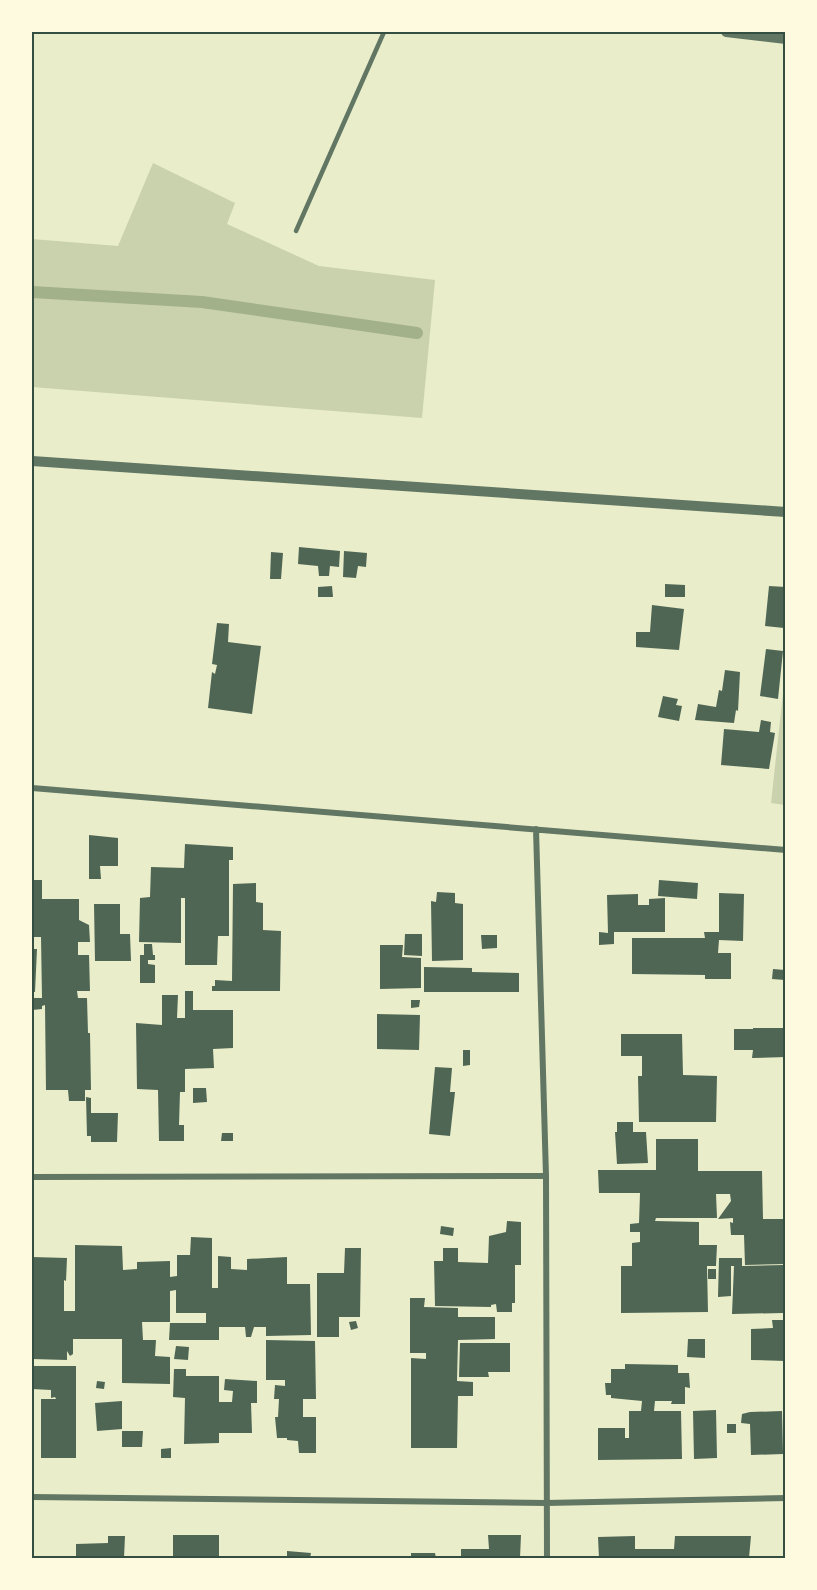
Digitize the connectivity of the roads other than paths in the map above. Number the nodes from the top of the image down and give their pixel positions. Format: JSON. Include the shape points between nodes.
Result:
{"nodes":[{"id":1,"x":384,"y":32,"type":"edge"},
{"id":2,"x":726,"y":32,"type":"edge"},
{"id":3,"x":786,"y":39,"type":"edge"},
{"id":4,"x":296,"y":231,"type":"dead end"},
{"id":5,"x":32,"y":461,"type":"edge"},
{"id":6,"x":786,"y":512,"type":"edge"},
{"id":7,"x":32,"y":788,"type":"edge"},
{"id":8,"x":536,"y":829,"type":"junction"},
{"id":9,"x":786,"y":850,"type":"edge"},
{"id":10,"x":546,"y":1176,"type":"junction"},
{"id":11,"x":32,"y":1177,"type":"edge"},
{"id":12,"x":32,"y":1497,"type":"edge"},
{"id":13,"x":786,"y":1498,"type":"edge"},
{"id":14,"x":546,"y":1503,"type":"junction"},
{"id":15,"x":547,"y":1558,"type":"edge"}],
"edges":[{"from":1,"to":4,"type":"lane"},
{"from":2,"to":3,"type":"street"},
{"from":5,"to":6,"type":"street"},
{"from":7,"to":8,"type":"street"},
{"from":8,"to":9,"type":"street"},
{"from":8,"to":10,"type":"street"},
{"from":10,"to":11,"type":"street"},
{"from":10,"to":14,"type":"street"},
{"from":12,"to":14,"type":"street"},
{"from":13,"to":14,"type":"street"},
{"from":14,"to":15,"type":"street"}]}
